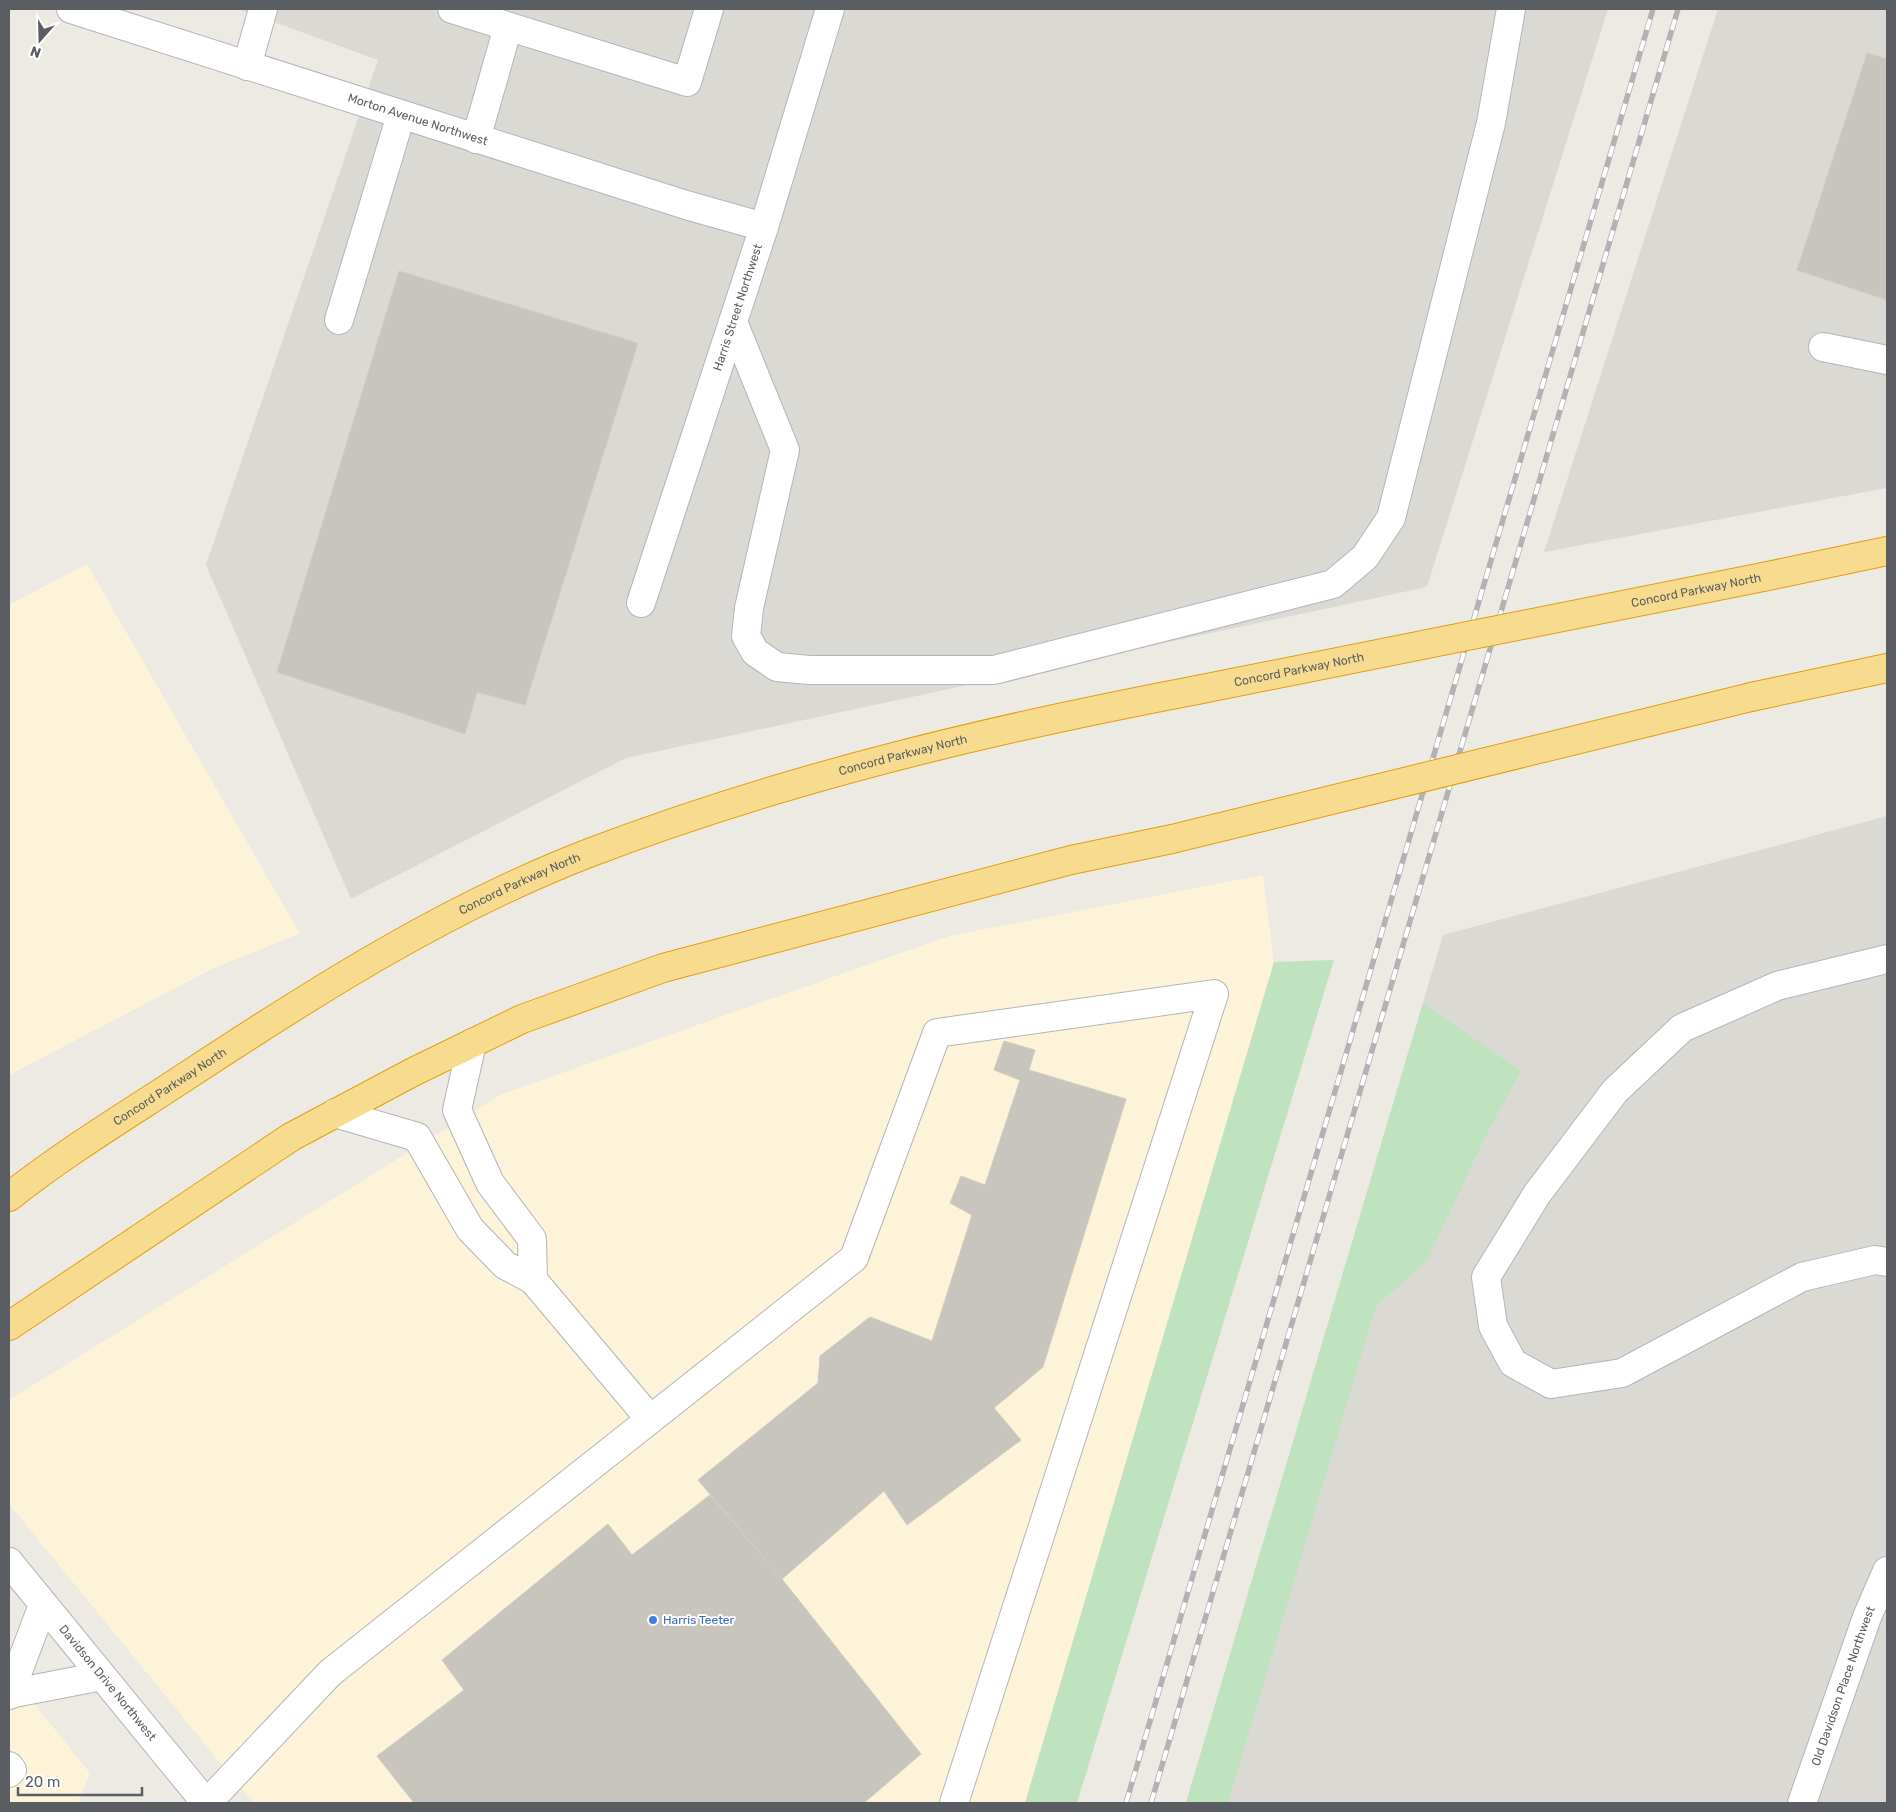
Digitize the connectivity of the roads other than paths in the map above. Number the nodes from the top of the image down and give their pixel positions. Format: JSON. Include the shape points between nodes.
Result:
{"nodes":[{"id":1,"x":71,"y":9,"type":"edge"},
{"id":2,"x":263,"y":9,"type":"edge"},
{"id":3,"x":452,"y":9,"type":"edge"},
{"id":4,"x":710,"y":9,"type":"edge"},
{"id":5,"x":830,"y":9,"type":"edge"},
{"id":6,"x":1511,"y":9,"type":"edge"},
{"id":7,"x":508,"y":27,"type":"junction"},
{"id":8,"x":247,"y":66,"type":"junction"},
{"id":9,"x":401,"y":115,"type":"junction"},
{"id":10,"x":476,"y":138,"type":"junction"},
{"id":11,"x":764,"y":227,"type":"junction"},
{"id":12,"x":339,"y":320,"type":"dead end"},
{"id":13,"x":733,"y":322,"type":"junction"},
{"id":14,"x":1823,"y":347,"type":"dead end"},
{"id":15,"x":1887,"y":360,"type":"edge"},
{"id":16,"x":1887,"y":550,"type":"edge"},
{"id":17,"x":641,"y":603,"type":"dead end"},
{"id":18,"x":1887,"y":668,"type":"edge"},
{"id":19,"x":1887,"y":958,"type":"edge"},
{"id":20,"x":472,"y":1043,"type":"junction"},
{"id":21,"x":335,"y":1114,"type":"junction"},
{"id":22,"x":9,"y":1197,"type":"edge"},
{"id":23,"x":1887,"y":1262,"type":"edge"},
{"id":24,"x":533,"y":1280,"type":"junction"},
{"id":25,"x":9,"y":1326,"type":"edge"},
{"id":26,"x":650,"y":1420,"type":"junction"},
{"id":27,"x":9,"y":1562,"type":"edge"},
{"id":28,"x":1887,"y":1571,"type":"edge"},
{"id":29,"x":43,"y":1605,"type":"junction"},
{"id":30,"x":102,"y":1676,"type":"junction"},
{"id":31,"x":9,"y":1694,"type":"edge"},
{"id":32,"x":9,"y":1766,"type":"edge"},
{"id":33,"x":9,"y":1773,"type":"edge"},
{"id":34,"x":207,"y":1803,"type":"edge"},
{"id":35,"x":954,"y":1803,"type":"edge"},
{"id":36,"x":1802,"y":1803,"type":"edge"}],
"edges":[{"from":1,"to":8,"type":"street","name":"Morton Avenue Northwest"},
{"from":2,"to":8,"type":"street"},
{"from":3,"to":7,"type":"street"},
{"from":4,"to":7,"type":"street","via":[[687,82]]},
{"from":5,"to":11,"type":"street","name":"Harris Street Northwest"},
{"from":6,"to":13,"type":"street","via":[[1491,123],[1391,518],[1365,557],[1333,584],[994,670],[809,670],[778,667],[755,652],[746,636],[749,608],[785,450]]},
{"from":7,"to":10,"type":"street"},
{"from":8,"to":9,"type":"street","name":"Morton Avenue Northwest"},
{"from":9,"to":10,"type":"street","name":"Morton Avenue Northwest"},
{"from":9,"to":12,"type":"street"},
{"from":10,"to":11,"type":"street","name":"Morton Avenue Northwest"},
{"from":11,"to":13,"type":"street","name":"Harris Street Northwest"},
{"from":13,"to":17,"type":"street","name":"Harris Street Northwest"},
{"from":14,"to":15,"type":"street"},
{"from":16,"to":22,"type":"highway","name":"Concord Parkway North","bridge":true,"via":[[1059,716],[834,774],[666,826],[586,854],[392,948],[257,1029]]},
{"from":18,"to":20,"type":"highway","bridge":true,"via":[[1751,697],[1172,839],[1071,860],[663,968],[522,1019]]},
{"from":19,"to":23,"type":"street","via":[[1777,986],[1682,1028],[1615,1091],[1536,1194],[1486,1277],[1493,1326],[1513,1363],[1551,1384],[1622,1373],[1802,1277],[1876,1260]]},
{"from":20,"to":21,"type":"highway"},
{"from":20,"to":24,"type":"street","via":[[457,1110],[490,1183],[532,1239]]},
{"from":21,"to":24,"type":"street","via":[[417,1137],[470,1230],[505,1265]]},
{"from":21,"to":25,"type":"highway","via":[[213,1187]]},
{"from":24,"to":26,"type":"street"},
{"from":26,"to":34,"type":"street","via":[[330,1673]]},
{"from":26,"to":35,"type":"street","via":[[854,1258],[937,1033],[1214,994]]},
{"from":27,"to":29,"type":"street","name":"Davidson Drive Northwest"},
{"from":28,"to":36,"type":"street","name":"Old Davidson Place Northwest","via":[[1867,1617]]},
{"from":29,"to":30,"type":"street","name":"Davidson Drive Northwest"},
{"from":29,"to":31,"type":"street"},
{"from":30,"to":31,"type":"street"},
{"from":30,"to":34,"type":"street","name":"Davidson Drive Northwest"},
{"from":32,"to":33,"type":"street","via":[[12,1770]]}]}
